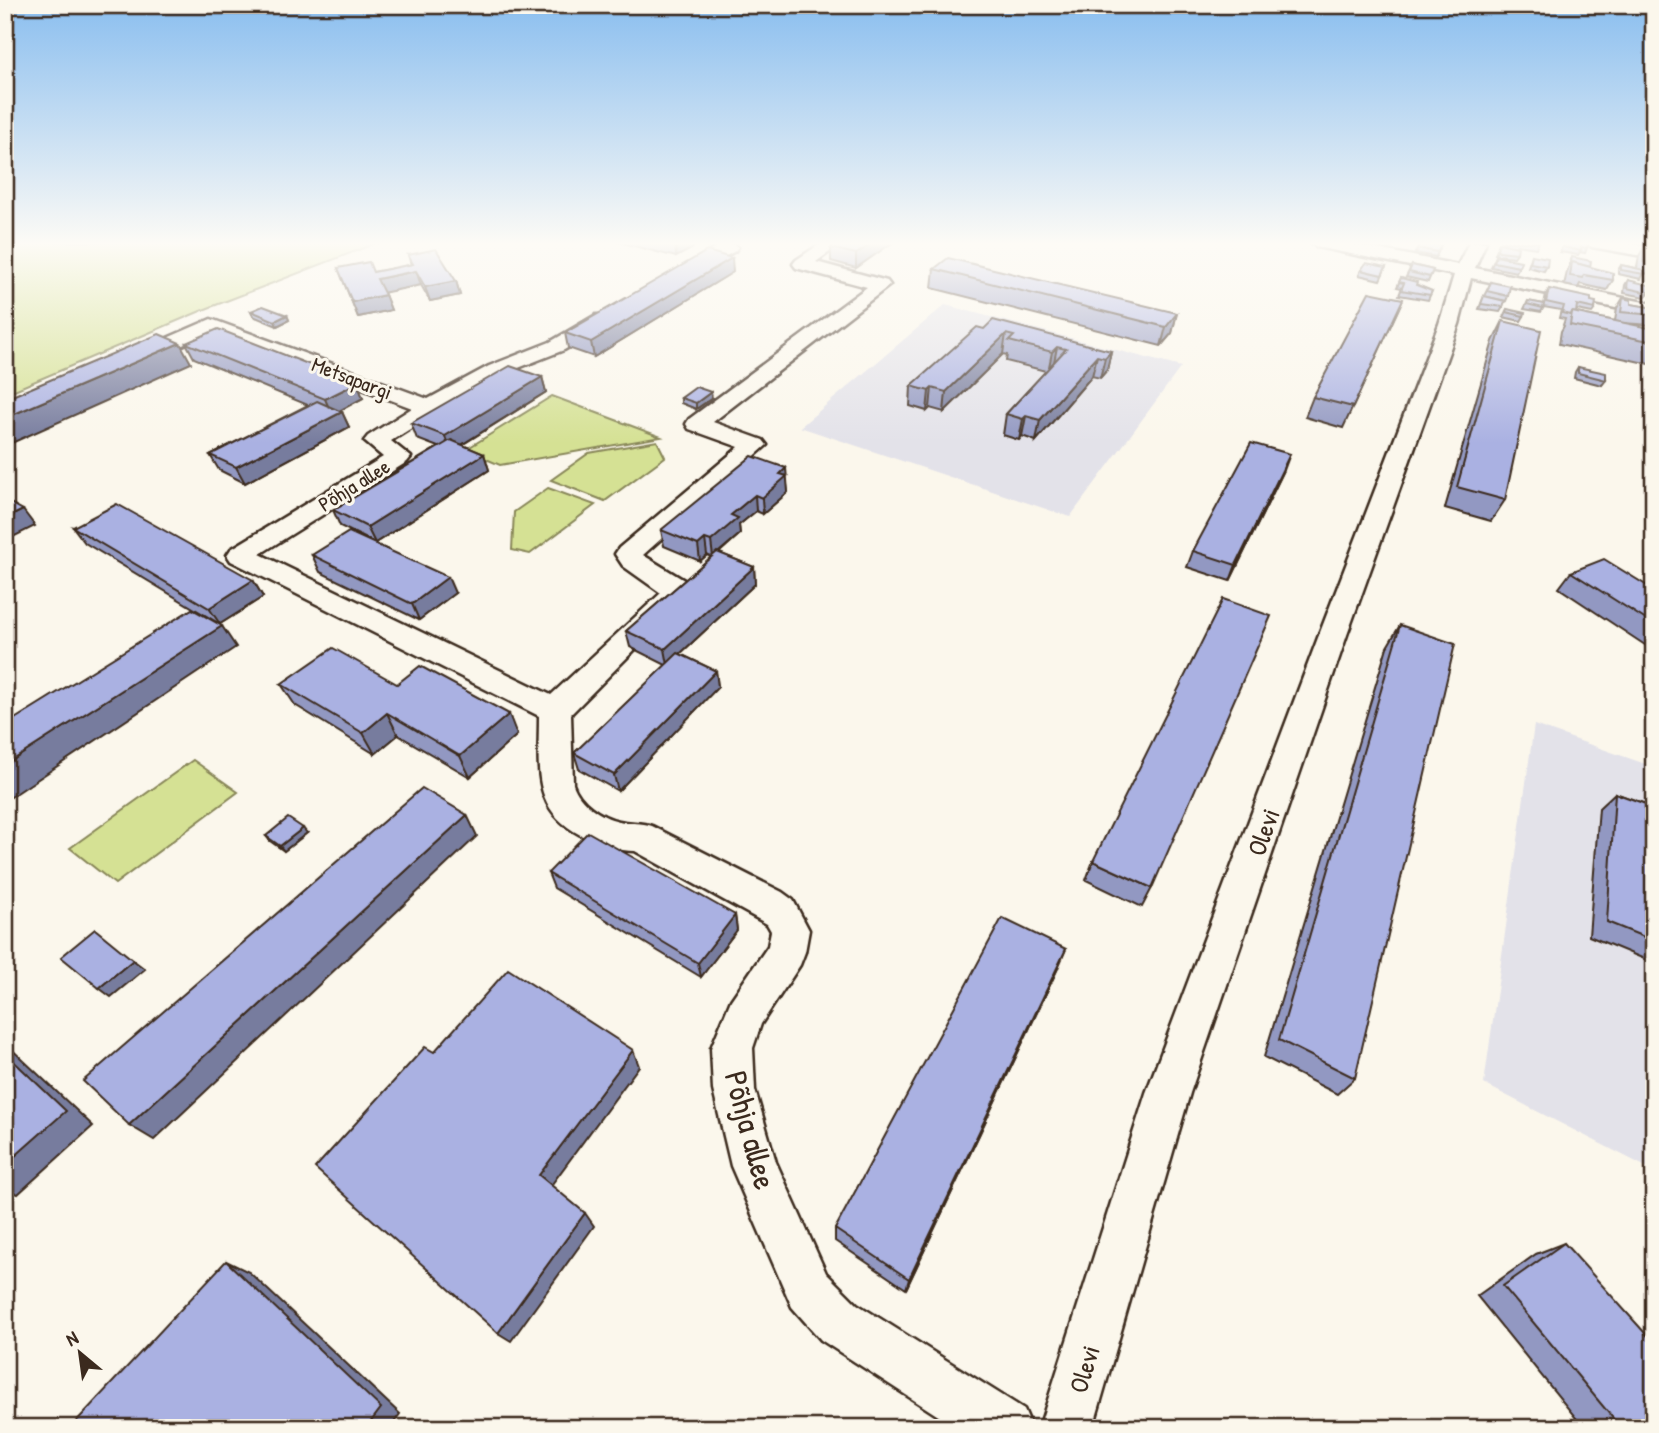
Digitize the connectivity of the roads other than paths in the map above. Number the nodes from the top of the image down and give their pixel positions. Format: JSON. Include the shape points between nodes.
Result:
{"nodes":[{"id":1,"x":620,"y":309,"type":"edge"},
{"id":2,"x":849,"y":309,"type":"edge"},
{"id":3,"x":1454,"y":309,"type":"edge"},
{"id":4,"x":115,"y":367,"type":"edge"},
{"id":5,"x":429,"y":407,"type":"junction"},
{"id":6,"x":555,"y":710,"type":"junction"},
{"id":7,"x":1005,"y":1428,"type":"edge"},
{"id":8,"x":1066,"y":1428,"type":"edge"}],
"edges":[{"from":1,"to":5,"type":"street","name":"Põhja allee","via":[[557,346],[496,370]]},
{"from":2,"to":6,"type":"street","via":[[696,424],[755,444],[628,554],[674,586],[676,595]]},
{"from":3,"to":8,"type":"street","name":"Olevi","via":[[1168,1093]]},
{"from":4,"to":5,"type":"street","name":"Metsapargi","via":[[211,325]]},
{"from":5,"to":6,"type":"street","name":"Põhja allee","via":[[376,442],[399,457],[240,555]]},
{"from":6,"to":7,"type":"street","name":"Põhja allee","via":[[556,784],[562,802],[585,821],[618,836],[640,835],[769,904],[780,912],[790,930],[786,952],[745,1014],[736,1036],[733,1079],[754,1166],[809,1290],[839,1322]]}]}
